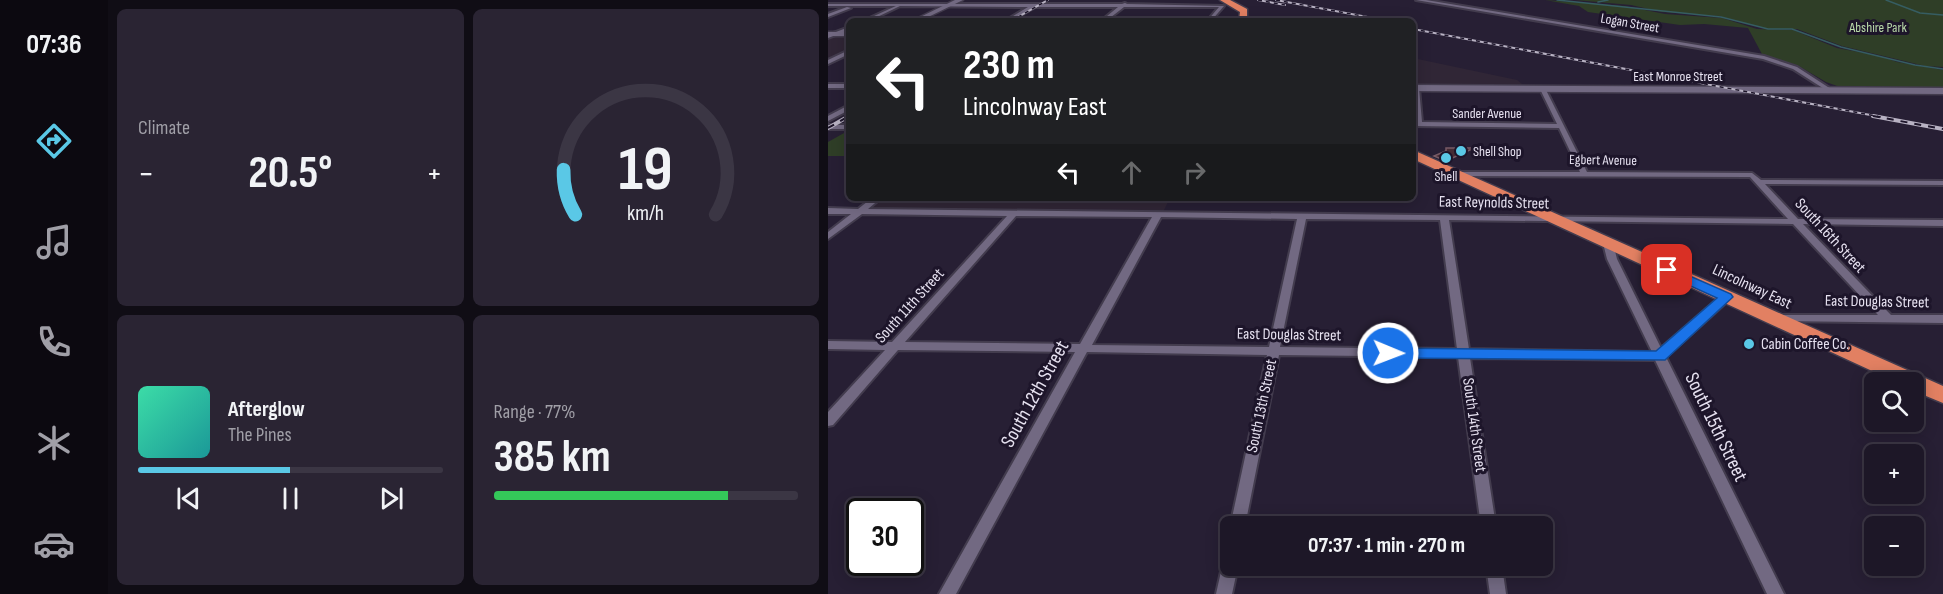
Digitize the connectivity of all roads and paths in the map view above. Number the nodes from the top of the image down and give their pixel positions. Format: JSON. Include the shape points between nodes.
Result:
{"nodes":[{"id":1,"x":868,"y":0,"type":"edge"},
{"id":2,"x":914,"y":0,"type":"edge"},
{"id":3,"x":960,"y":0,"type":"edge"},
{"id":4,"x":1044,"y":0,"type":"edge"},
{"id":5,"x":1130,"y":0,"type":"edge"},
{"id":6,"x":1419,"y":0,"type":"edge"},
{"id":7,"x":1223,"y":3,"type":"edge"},
{"id":8,"x":828,"y":5,"type":"edge"},
{"id":9,"x":856,"y":5,"type":"junction"},
{"id":10,"x":903,"y":5,"type":"junction"},
{"id":11,"x":950,"y":5,"type":"junction"},
{"id":12,"x":1035,"y":5,"type":"junction"},
{"id":13,"x":1123,"y":5,"type":"junction"},
{"id":14,"x":828,"y":16,"type":"edge"},
{"id":15,"x":872,"y":18,"type":"edge"},
{"id":16,"x":922,"y":18,"type":"edge"},
{"id":17,"x":1012,"y":18,"type":"edge"},
{"id":18,"x":1107,"y":18,"type":"edge"},
{"id":19,"x":1211,"y":18,"type":"edge"},
{"id":20,"x":1243,"y":18,"type":"edge"},
{"id":21,"x":846,"y":29,"type":"edge"},
{"id":22,"x":846,"y":34,"type":"edge"},
{"id":23,"x":830,"y":35,"type":"edge"},
{"id":24,"x":846,"y":53,"type":"edge"},
{"id":25,"x":828,"y":62,"type":"edge"},
{"id":26,"x":828,"y":86,"type":"edge"},
{"id":27,"x":846,"y":86,"type":"edge"},
{"id":28,"x":1416,"y":88,"type":"edge"},
{"id":29,"x":1543,"y":89,"type":"junction"},
{"id":30,"x":1831,"y":91,"type":"junction"},
{"id":31,"x":1943,"y":91,"type":"edge"},
{"id":32,"x":846,"y":109,"type":"edge"},
{"id":33,"x":828,"y":118,"type":"edge"},
{"id":34,"x":1416,"y":124,"type":"edge"},
{"id":35,"x":1561,"y":126,"type":"junction"},
{"id":36,"x":828,"y":127,"type":"edge"},
{"id":37,"x":846,"y":127,"type":"edge"},
{"id":38,"x":1416,"y":155,"type":"edge"},
{"id":39,"x":1584,"y":173,"type":"junction"},
{"id":40,"x":1454,"y":174,"type":"junction"},
{"id":41,"x":1756,"y":178,"type":"junction"},
{"id":42,"x":1943,"y":183,"type":"edge"},
{"id":43,"x":873,"y":201,"type":"edge"},
{"id":44,"x":828,"y":211,"type":"edge"},
{"id":45,"x":860,"y":211,"type":"junction"},
{"id":46,"x":1016,"y":212,"type":"junction"},
{"id":47,"x":1158,"y":214,"type":"junction"},
{"id":48,"x":1302,"y":215,"type":"junction"},
{"id":49,"x":1444,"y":217,"type":"junction"},
{"id":50,"x":1556,"y":219,"type":"junction"},
{"id":51,"x":1796,"y":221,"type":"junction"},
{"id":52,"x":1943,"y":223,"type":"edge"},
{"id":53,"x":828,"y":236,"type":"edge"},
{"id":54,"x":1608,"y":243,"type":"junction"},
{"id":55,"x":1726,"y":297,"type":"junction"},
{"id":56,"x":1887,"y":318,"type":"junction"},
{"id":57,"x":1943,"y":319,"type":"edge"},
{"id":58,"x":1774,"y":320,"type":"junction"},
{"id":59,"x":828,"y":345,"type":"edge"},
{"id":60,"x":897,"y":346,"type":"junction"},
{"id":61,"x":1083,"y":348,"type":"junction"},
{"id":62,"x":1273,"y":351,"type":"junction"},
{"id":63,"x":1463,"y":354,"type":"junction"},
{"id":64,"x":1659,"y":356,"type":"junction"},
{"id":65,"x":1943,"y":395,"type":"edge"},
{"id":66,"x":828,"y":421,"type":"edge"},
{"id":67,"x":1239,"y":516,"type":"edge"},
{"id":68,"x":1487,"y":516,"type":"edge"},
{"id":69,"x":1227,"y":576,"type":"edge"},
{"id":70,"x":1495,"y":576,"type":"edge"},
{"id":71,"x":947,"y":594,"type":"edge"},
{"id":72,"x":1224,"y":594,"type":"edge"},
{"id":73,"x":1498,"y":594,"type":"edge"},
{"id":74,"x":1776,"y":594,"type":"edge"}],
"edges":[{"from":1,"to":9,"type":"street"},
{"from":2,"to":10,"type":"street"},
{"from":3,"to":11,"type":"street"},
{"from":4,"to":12,"type":"street"},
{"from":5,"to":13,"type":"street"},
{"from":6,"to":30,"type":"street","name":"Logan Street","via":[[1764,58],[1795,68]]},
{"from":7,"to":13,"type":"street"},
{"from":7,"to":19,"type":"street"},
{"from":7,"to":20,"type":"highway","via":[[1244,11]]},
{"from":8,"to":9,"type":"street"},
{"from":9,"to":10,"type":"street"},
{"from":9,"to":14,"type":"street"},
{"from":10,"to":11,"type":"street"},
{"from":10,"to":15,"type":"street"},
{"from":11,"to":12,"type":"street"},
{"from":11,"to":16,"type":"street"},
{"from":12,"to":13,"type":"street"},
{"from":12,"to":17,"type":"street"},
{"from":13,"to":18,"type":"street"},
{"from":21,"to":23,"type":"street"},
{"from":22,"to":23,"type":"street"},
{"from":24,"to":25,"type":"street"},
{"from":26,"to":27,"type":"street"},
{"from":28,"to":29,"type":"street","name":"East Monroe Street"},
{"from":29,"to":30,"type":"street","name":"East Monroe Street"},
{"from":29,"to":35,"type":"street"},
{"from":30,"to":31,"type":"street","name":"East Monroe Street"},
{"from":32,"to":33,"type":"street"},
{"from":34,"to":35,"type":"street","name":"Sander Avenue"},
{"from":35,"to":39,"type":"street"},
{"from":36,"to":37,"type":"street"},
{"from":38,"to":40,"type":"highway","name":"Lincolnway East"},
{"from":39,"to":40,"type":"street","name":"Egbert Avenue"},
{"from":39,"to":41,"type":"street","name":"Egbert Avenue"},
{"from":40,"to":50,"type":"highway","name":"Lincolnway East"},
{"from":41,"to":42,"type":"street","name":"Egbert Avenue"},
{"from":41,"to":51,"type":"street","name":"South 16th Street"},
{"from":43,"to":45,"type":"street"},
{"from":44,"to":45,"type":"street","name":"East Reynolds Street"},
{"from":45,"to":46,"type":"street","name":"East Reynolds Street"},
{"from":45,"to":53,"type":"street"},
{"from":46,"to":47,"type":"street","name":"East Reynolds Street"},
{"from":46,"to":60,"type":"street","name":"South 11th Street"},
{"from":47,"to":48,"type":"street","name":"East Reynolds Street"},
{"from":47,"to":61,"type":"street","name":"South 12th Street"},
{"from":48,"to":49,"type":"street","name":"East Reynolds Street"},
{"from":48,"to":62,"type":"street","name":"South 13th Street"},
{"from":49,"to":50,"type":"street","name":"East Reynolds Street"},
{"from":49,"to":63,"type":"street","name":"South 14th Street"},
{"from":50,"to":51,"type":"street","name":"East Reynolds Street"},
{"from":50,"to":54,"type":"highway","name":"Lincolnway East"},
{"from":51,"to":52,"type":"street","name":"East Reynolds Street"},
{"from":51,"to":56,"type":"street","name":"South 16th Street"},
{"from":54,"to":55,"type":"highway","name":"Lincolnway East"},
{"from":54,"to":64,"type":"street","name":"South 15th Street"},
{"from":55,"to":58,"type":"highway","name":"Lincolnway East"},
{"from":55,"to":64,"type":"street"},
{"from":56,"to":57,"type":"street","name":"East Douglas Street"},
{"from":56,"to":58,"type":"street","name":"East Douglas Street"},
{"from":58,"to":65,"type":"highway","name":"Lincolnway East"},
{"from":59,"to":60,"type":"street","name":"East Douglas Street"},
{"from":60,"to":61,"type":"street","name":"East Douglas Street"},
{"from":60,"to":66,"type":"street","name":"South 11th Street"},
{"from":61,"to":62,"type":"street","name":"East Douglas Street"},
{"from":61,"to":71,"type":"street","name":"South 12th Street"},
{"from":62,"to":63,"type":"street","name":"East Douglas Street"},
{"from":62,"to":67,"type":"street","name":"South 13th Street"},
{"from":63,"to":64,"type":"street","name":"East Douglas Street"},
{"from":63,"to":68,"type":"street","name":"South 14th Street"},
{"from":64,"to":74,"type":"street","name":"South 15th Street"},
{"from":69,"to":72,"type":"street"},
{"from":70,"to":73,"type":"street"}]}
